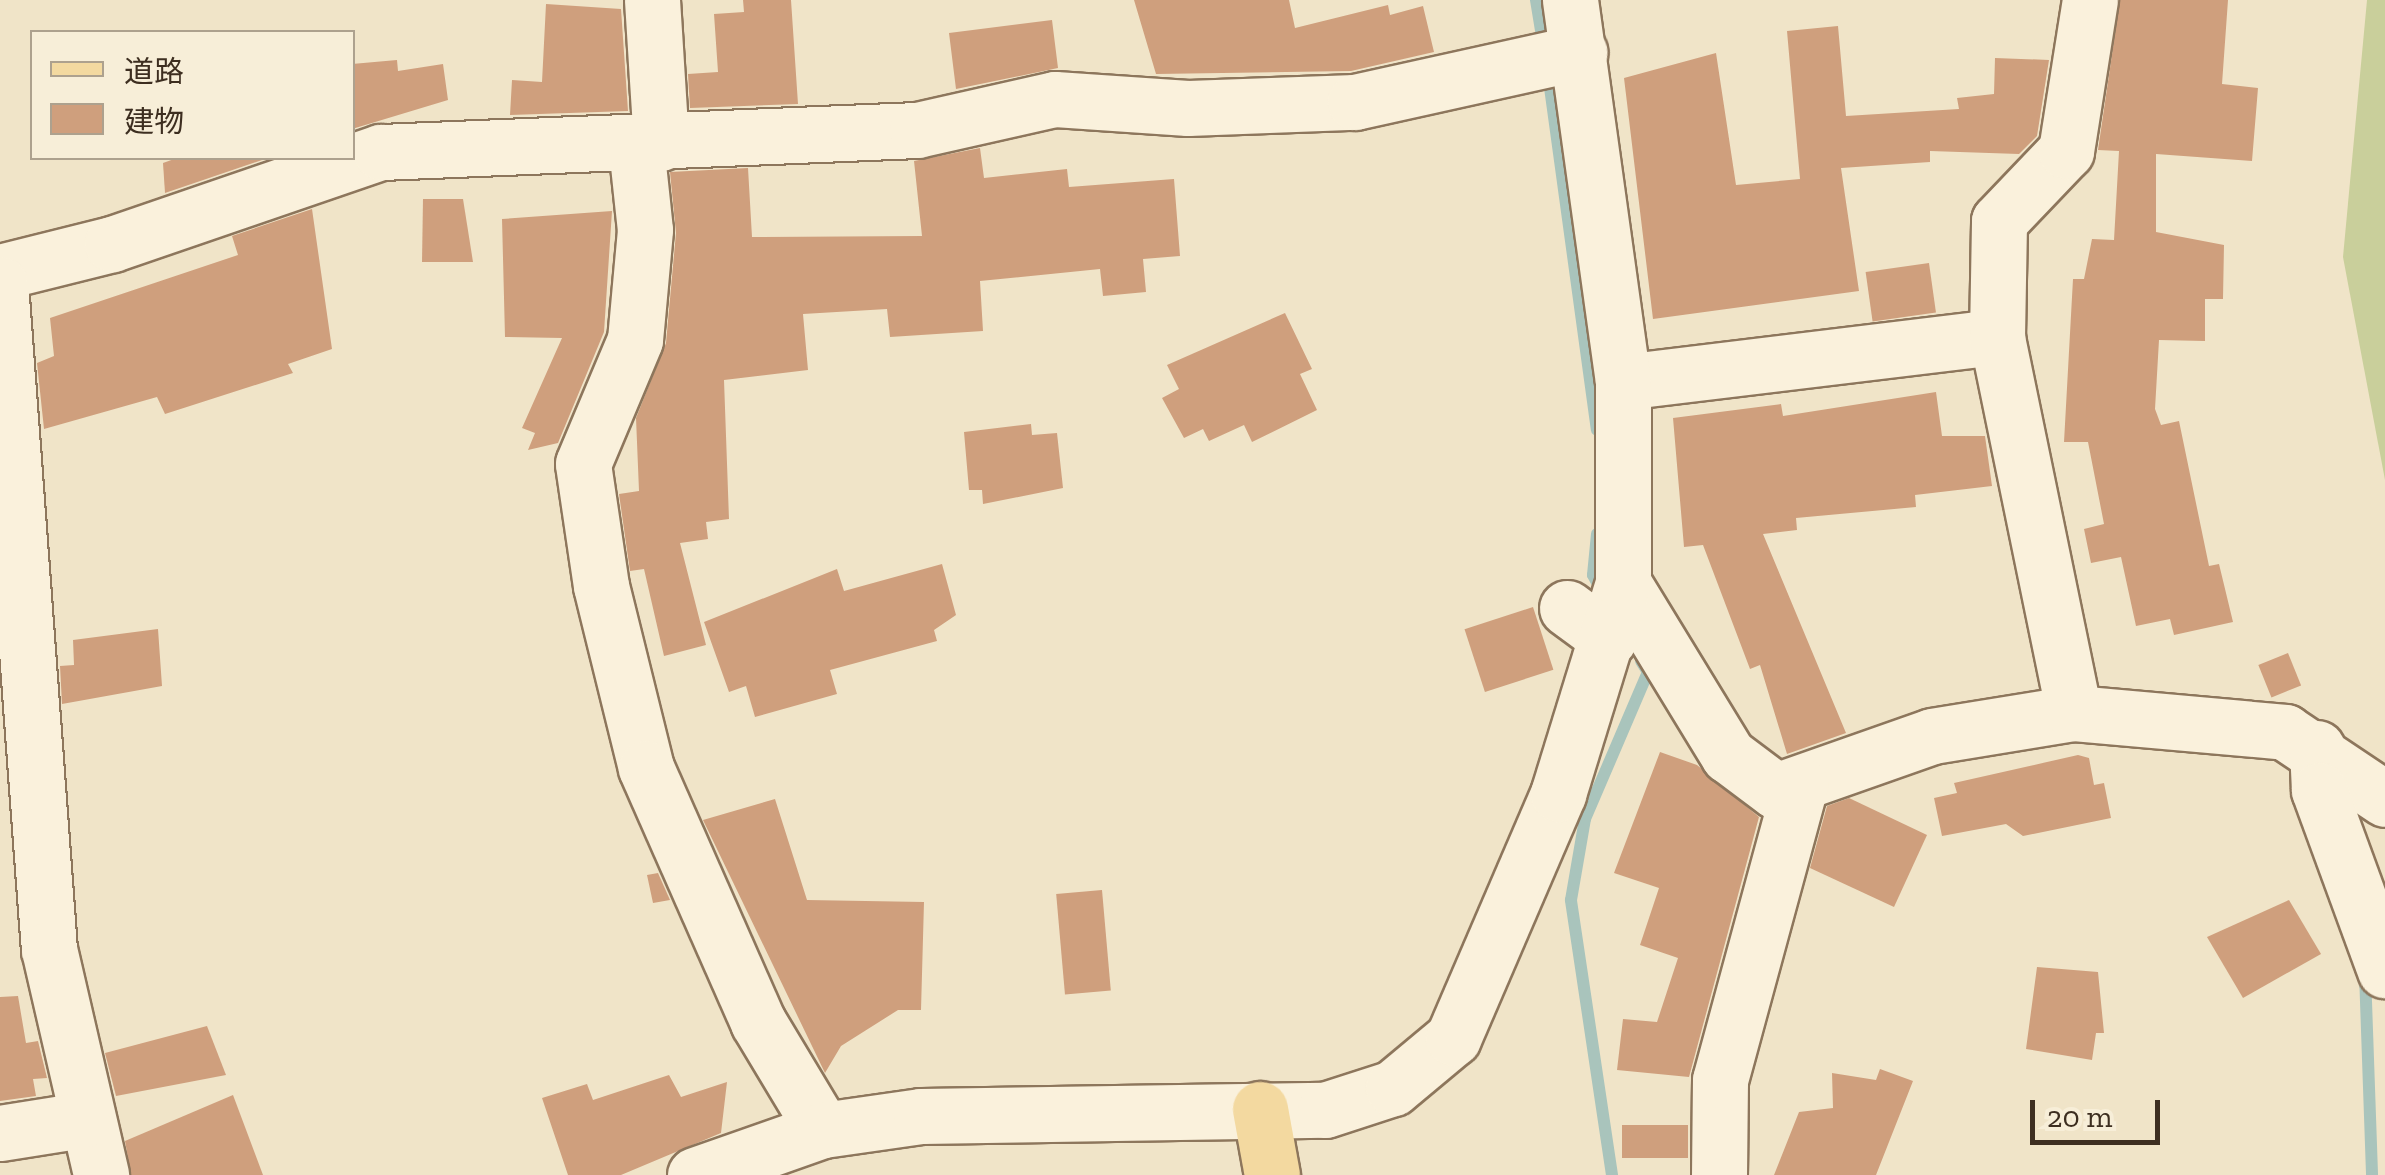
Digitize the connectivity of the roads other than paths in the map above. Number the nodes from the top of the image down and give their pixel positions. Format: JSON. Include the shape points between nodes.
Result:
{"nodes":[{"id":1,"x":652,"y":0,"type":"edge"},
{"id":2,"x":2090,"y":0,"type":"edge"},
{"id":3,"x":1560,"y":42,"type":"edge"},
{"id":4,"x":649,"y":144,"type":"junction"},
{"id":5,"x":0,"y":272,"type":"edge"},
{"id":6,"x":0,"y":284,"type":"edge"},
{"id":7,"x":1997,"y":337,"type":"junction"},
{"id":8,"x":1624,"y":382,"type":"junction"},
{"id":9,"x":1607,"y":612,"type":"junction"},
{"id":10,"x":2074,"y":713,"type":"junction"},
{"id":11,"x":2316,"y":748,"type":"junction"},
{"id":12,"x":1800,"y":794,"type":"junction"},
{"id":13,"x":2385,"y":799,"type":"edge"},
{"id":14,"x":2385,"y":970,"type":"edge"},
{"id":15,"x":1260,"y":1109,"type":"junction"},
{"id":16,"x":82,"y":1120,"type":"junction"},
{"id":17,"x":823,"y":1130,"type":"junction"},
{"id":18,"x":0,"y":1134,"type":"edge"},
{"id":19,"x":100,"y":1175,"type":"edge"},
{"id":20,"x":695,"y":1175,"type":"edge"},
{"id":21,"x":1272,"y":1175,"type":"edge"},
{"id":22,"x":1719,"y":1175,"type":"edge"}],
"edges":[{"from":1,"to":4,"type":"street"},
{"from":2,"to":7,"type":"street","via":[[2066,151],[1999,221]]},
{"from":3,"to":4,"type":"street","via":[[1355,102],[1188,108],[1055,99],[916,130]]},
{"from":3,"to":8,"type":"street"},
{"from":4,"to":5,"type":"street","via":[[381,152],[112,244]]},
{"from":4,"to":17,"type":"street","via":[[635,340],[583,464],[601,586],[646,768],[758,1022]]},
{"from":6,"to":16,"type":"street","via":[[50,949]]},
{"from":7,"to":8,"type":"street"},
{"from":7,"to":10,"type":"street"},
{"from":8,"to":9,"type":"street"},
{"from":9,"to":12,"type":"street","via":[[1737,766],[1776,791]]},
{"from":9,"to":15,"type":"street","via":[[1498,950],[1453,1038],[1424,1069],[1361,1104]]},
{"from":10,"to":11,"type":"street","via":[[2241,722]]},
{"from":10,"to":12,"type":"street","via":[[1932,736]]},
{"from":11,"to":13,"type":"street"},
{"from":11,"to":14,"type":"street","via":[[2319,790]]},
{"from":12,"to":22,"type":"street","via":[[1720,1080]]},
{"from":15,"to":17,"type":"street","via":[[921,1116]]},
{"from":15,"to":21,"type":"main road"},
{"from":16,"to":18,"type":"street"},
{"from":16,"to":19,"type":"street"},
{"from":17,"to":20,"type":"street"}]}
